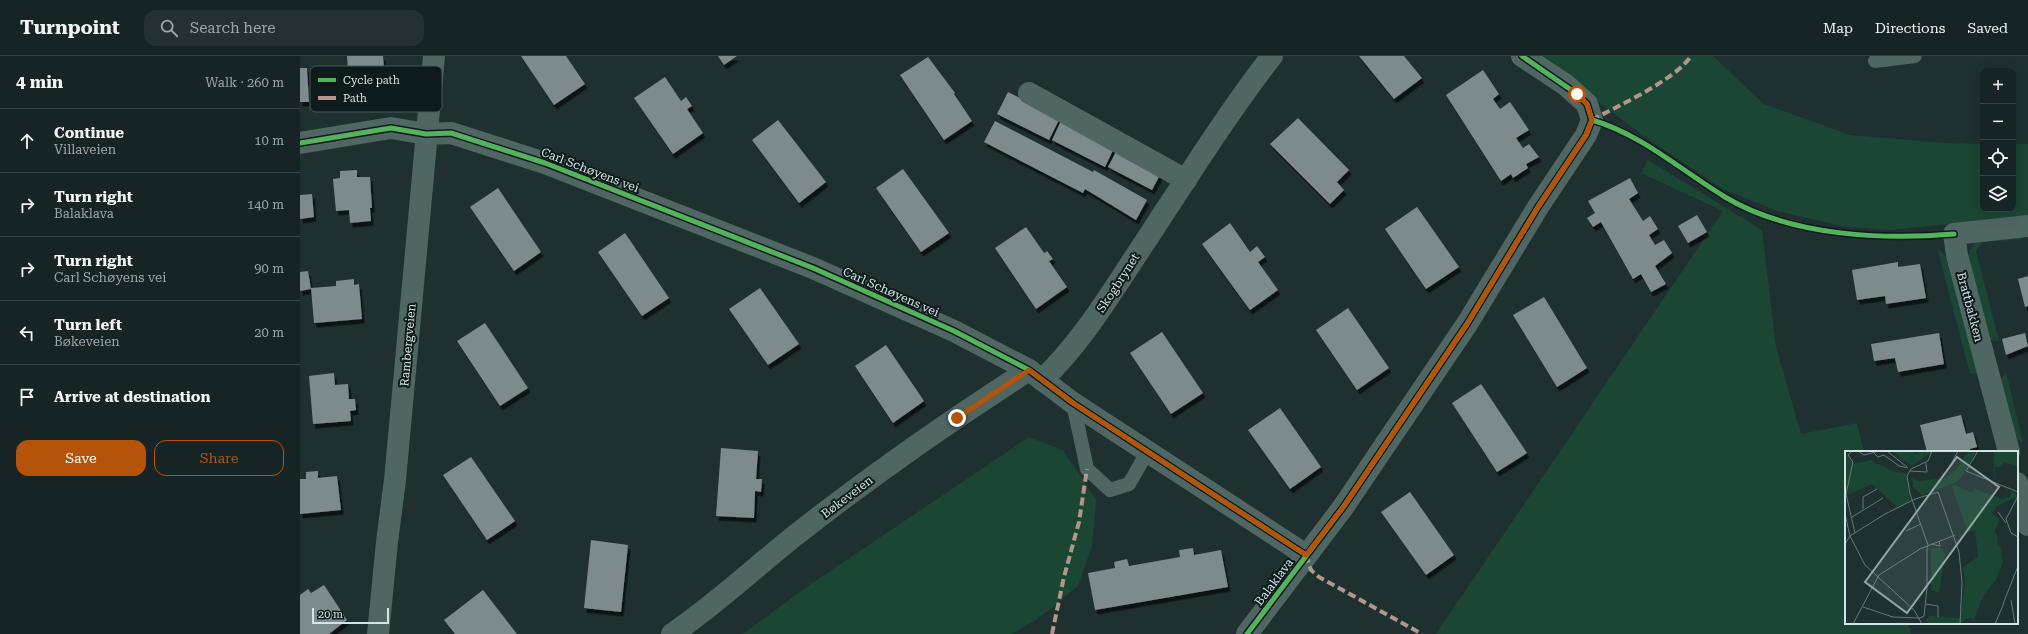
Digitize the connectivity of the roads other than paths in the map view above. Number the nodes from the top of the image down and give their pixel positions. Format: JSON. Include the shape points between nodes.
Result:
{"nodes":[{"id":1,"x":434,"y":56,"type":"edge"},
{"id":2,"x":1272,"y":56,"type":"edge"},
{"id":3,"x":1522,"y":56,"type":"edge"},
{"id":4,"x":1915,"y":56,"type":"edge"},
{"id":5,"x":1875,"y":60,"type":"dead end"},
{"id":6,"x":433,"y":66,"type":"edge"},
{"id":7,"x":1029,"y":93,"type":"dead end"},
{"id":8,"x":428,"y":112,"type":"edge"},
{"id":9,"x":426,"y":134,"type":"junction"},
{"id":10,"x":300,"y":143,"type":"edge"},
{"id":11,"x":1186,"y":180,"type":"junction"},
{"id":12,"x":2028,"y":226,"type":"edge"},
{"id":13,"x":1035,"y":375,"type":"junction"},
{"id":14,"x":1073,"y":403,"type":"junction"},
{"id":15,"x":1148,"y":451,"type":"junction"},
{"id":16,"x":2009,"y":451,"type":"edge"},
{"id":17,"x":2018,"y":487,"type":"edge"},
{"id":18,"x":2028,"y":525,"type":"edge"},
{"id":19,"x":1306,"y":555,"type":"junction"},
{"id":20,"x":378,"y":634,"type":"edge"},
{"id":21,"x":672,"y":634,"type":"edge"},
{"id":22,"x":1247,"y":634,"type":"edge"}],
"edges":[{"from":1,"to":6,"type":"street","name":"Rambergveien"},
{"from":2,"to":11,"type":"street","name":"Skogbrynet"},
{"from":3,"to":19,"type":"street","name":"Balaklava","via":[[1577,94],[1587,104],[1592,120],[1586,135],[1538,207],[1467,324],[1344,506]]},
{"from":4,"to":5,"type":"lane"},
{"from":7,"to":11,"type":"street"},
{"from":8,"to":9,"type":"street","name":"Rambergveien"},
{"from":9,"to":10,"type":"street","name":"Carl Schøyens vei","via":[[391,128]]},
{"from":9,"to":13,"type":"street","name":"Carl Schøyens vei","via":[[451,133],[545,163],[790,259],[954,331]]},
{"from":9,"to":20,"type":"street","name":"Rambergveien","via":[[396,472]]},
{"from":11,"to":13,"type":"street","name":"Skogbrynet","via":[[1096,317],[1057,366]]},
{"from":12,"to":16,"type":"street","name":"Brattbakken","via":[[1954,234],[1957,255]]},
{"from":13,"to":14,"type":"street","name":"Carl Schøyens vei"},
{"from":13,"to":21,"type":"street","name":"Bøkeveien","via":[[886,467],[792,538],[699,616]]},
{"from":14,"to":15,"type":"street","name":"Carl Schøyens vei"},
{"from":14,"to":15,"type":"lane","via":[[1087,469],[1110,490],[1129,484]]},
{"from":15,"to":19,"type":"street","name":"Carl Schøyens vei"},
{"from":17,"to":18,"type":"street"},
{"from":19,"to":22,"type":"street","name":"Balaklava"}]}
